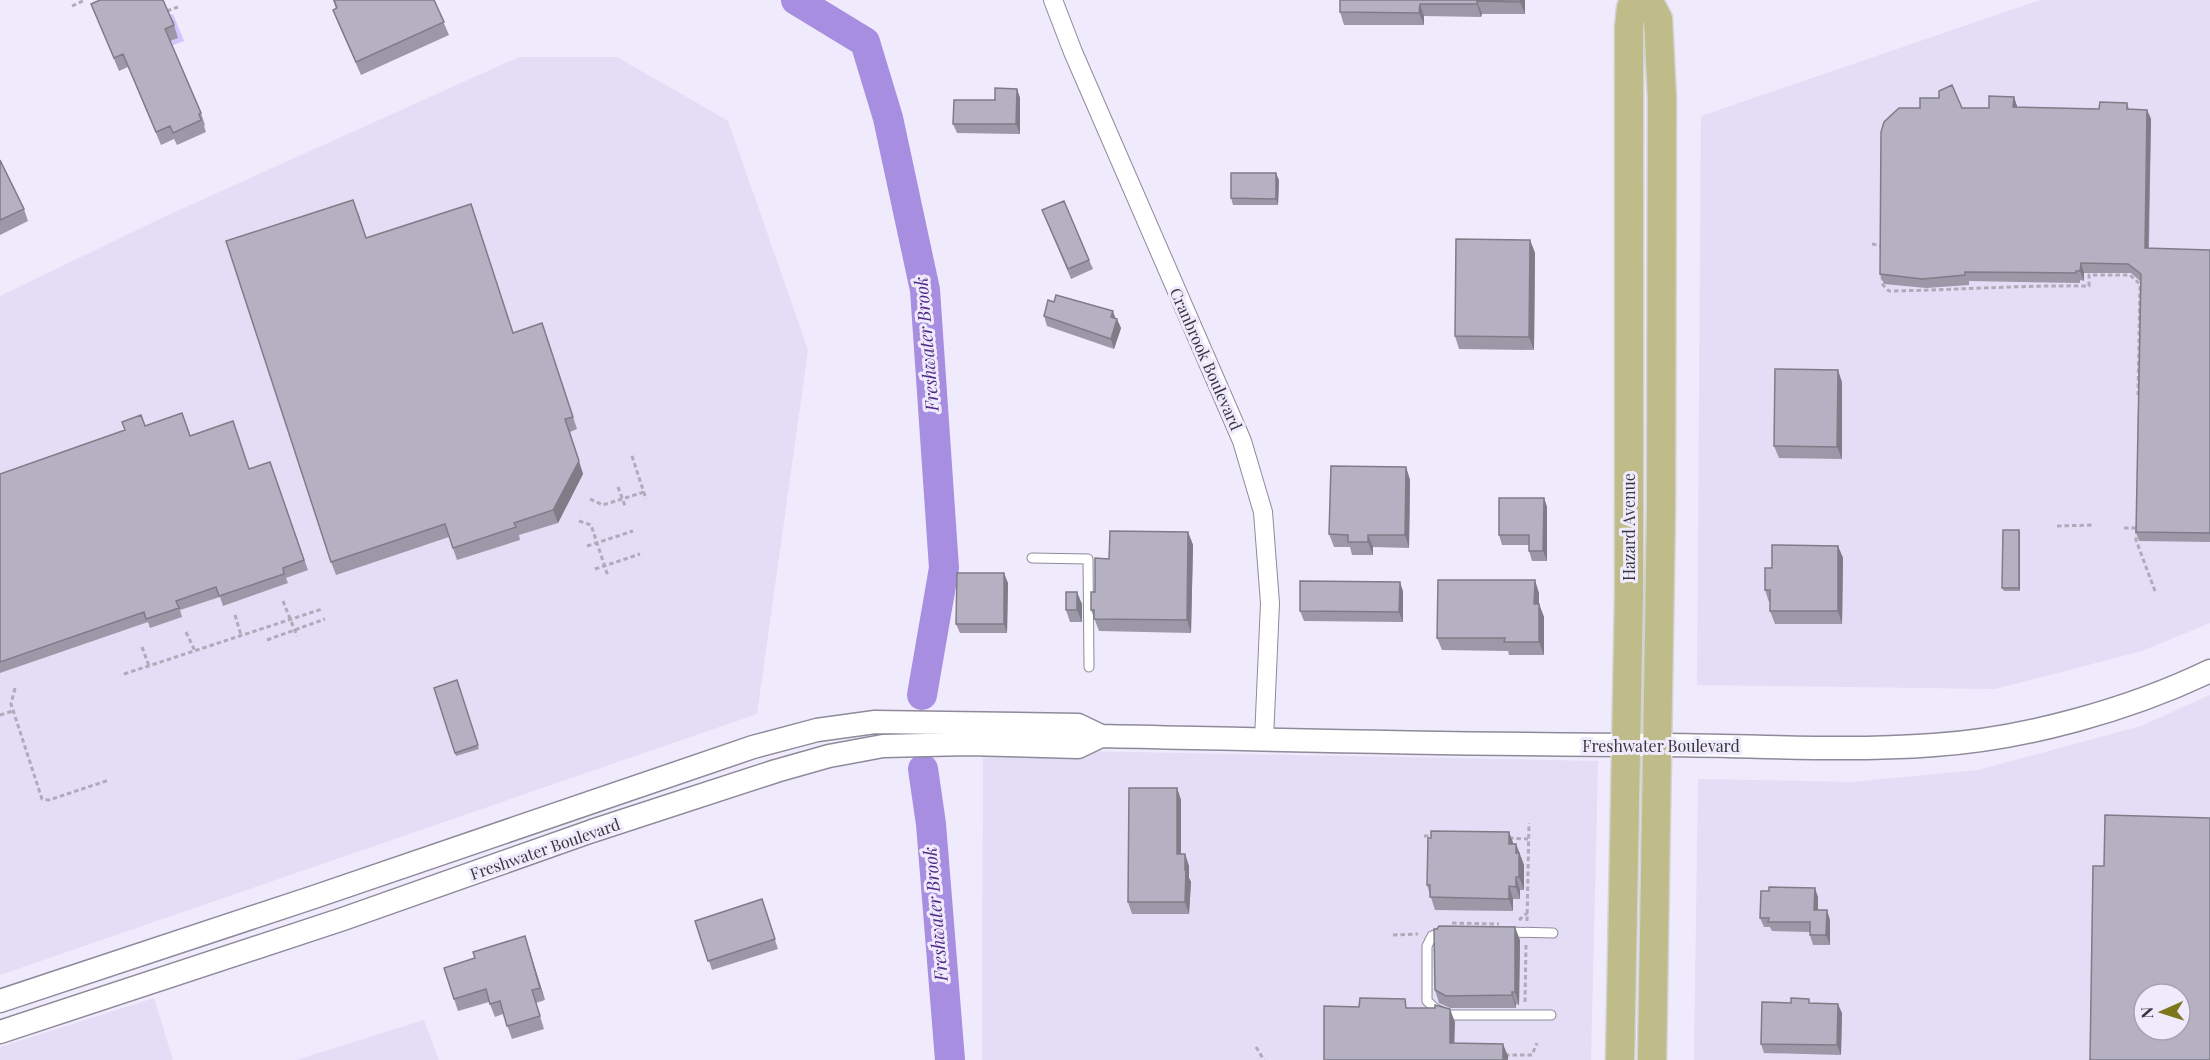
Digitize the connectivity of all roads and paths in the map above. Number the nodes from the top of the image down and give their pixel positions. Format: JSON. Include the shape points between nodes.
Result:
{"nodes":[{"id":1,"x":86,"y":0,"type":"edge"},
{"id":2,"x":1053,"y":0,"type":"edge"},
{"id":3,"x":1643,"y":0,"type":"edge"},
{"id":4,"x":1648,"y":0,"type":"edge"},
{"id":5,"x":72,"y":6,"type":"dead end"},
{"id":6,"x":178,"y":7,"type":"dead end"},
{"id":7,"x":167,"y":11,"type":"edge"},
{"id":8,"x":1630,"y":210,"type":"junction"},
{"id":9,"x":1872,"y":244,"type":"dead end"},
{"id":10,"x":1882,"y":257,"type":"edge"},
{"id":11,"x":1882,"y":268,"type":"edge"},
{"id":12,"x":1662,"y":274,"type":"junction"},
{"id":13,"x":2138,"y":400,"type":"edge"},
{"id":14,"x":632,"y":456,"type":"dead end"},
{"id":15,"x":618,"y":487,"type":"dead end"},
{"id":16,"x":644,"y":492,"type":"junction"},
{"id":17,"x":590,"y":499,"type":"dead end"},
{"id":18,"x":622,"y":499,"type":"junction"},
{"id":19,"x":646,"y":499,"type":"dead end"},
{"id":20,"x":625,"y":506,"type":"dead end"},
{"id":21,"x":579,"y":521,"type":"dead end"},
{"id":22,"x":2093,"y":525,"type":"dead end"},
{"id":23,"x":2057,"y":526,"type":"dead end"},
{"id":24,"x":2124,"y":528,"type":"dead end"},
{"id":25,"x":633,"y":531,"type":"dead end"},
{"id":26,"x":597,"y":543,"type":"junction"},
{"id":27,"x":587,"y":546,"type":"dead end"},
{"id":28,"x":640,"y":554,"type":"dead end"},
{"id":29,"x":1032,"y":558,"type":"dead end"},
{"id":30,"x":604,"y":566,"type":"junction"},
{"id":31,"x":595,"y":569,"type":"dead end"},
{"id":32,"x":608,"y":576,"type":"dead end"},
{"id":33,"x":2155,"y":591,"type":"dead end"},
{"id":34,"x":283,"y":600,"type":"dead end"},
{"id":35,"x":322,"y":609,"type":"dead end"},
{"id":36,"x":235,"y":615,"type":"dead end"},
{"id":37,"x":291,"y":619,"type":"junction"},
{"id":38,"x":325,"y":619,"type":"dead end"},
{"id":39,"x":295,"y":630,"type":"junction"},
{"id":40,"x":186,"y":632,"type":"dead end"},
{"id":41,"x":242,"y":635,"type":"junction"},
{"id":42,"x":297,"y":636,"type":"dead end"},
{"id":43,"x":267,"y":640,"type":"dead end"},
{"id":44,"x":142,"y":647,"type":"dead end"},
{"id":45,"x":195,"y":651,"type":"junction"},
{"id":46,"x":149,"y":666,"type":"junction"},
{"id":47,"x":1089,"y":667,"type":"dead end"},
{"id":48,"x":2210,"y":671,"type":"edge"},
{"id":49,"x":124,"y":674,"type":"dead end"},
{"id":50,"x":15,"y":688,"type":"dead end"},
{"id":51,"x":13,"y":711,"type":"junction"},
{"id":52,"x":0,"y":716,"type":"edge"},
{"id":53,"x":1101,"y":736,"type":"junction"},
{"id":54,"x":1264,"y":739,"type":"junction"},
{"id":55,"x":1658,"y":745,"type":"junction"},
{"id":56,"x":1626,"y":746,"type":"junction"},
{"id":57,"x":109,"y":780,"type":"dead end"},
{"id":58,"x":584,"y":804,"type":"junction"},
{"id":59,"x":1529,"y":823,"type":"dead end"},
{"id":60,"x":592,"y":831,"type":"junction"},
{"id":61,"x":1424,"y":836,"type":"dead end"},
{"id":62,"x":1436,"y":837,"type":"edge"},
{"id":63,"x":1505,"y":838,"type":"edge"},
{"id":64,"x":1528,"y":839,"type":"junction"},
{"id":65,"x":1527,"y":914,"type":"junction"},
{"id":66,"x":1444,"y":924,"type":"edge"},
{"id":67,"x":1504,"y":924,"type":"edge"},
{"id":68,"x":1515,"y":924,"type":"edge"},
{"id":69,"x":1527,"y":926,"type":"dead end"},
{"id":70,"x":1423,"y":931,"type":"dead end"},
{"id":71,"x":1452,"y":932,"type":"edge"},
{"id":72,"x":1495,"y":932,"type":"edge"},
{"id":73,"x":1553,"y":933,"type":"dead end"},
{"id":74,"x":1393,"y":935,"type":"dead end"},
{"id":75,"x":1526,"y":938,"type":"dead end"},
{"id":76,"x":118,"y":962,"type":"junction"},
{"id":77,"x":125,"y":990,"type":"junction"},
{"id":78,"x":0,"y":1001,"type":"edge"},
{"id":79,"x":1525,"y":1004,"type":"dead end"},
{"id":80,"x":1551,"y":1015,"type":"dead end"},
{"id":81,"x":0,"y":1032,"type":"edge"},
{"id":82,"x":1537,"y":1043,"type":"dead end"},
{"id":83,"x":1256,"y":1047,"type":"dead end"},
{"id":84,"x":1499,"y":1055,"type":"edge"},
{"id":85,"x":1520,"y":1055,"type":"junction"},
{"id":86,"x":1264,"y":1060,"type":"edge"},
{"id":87,"x":1518,"y":1060,"type":"edge"},
{"id":88,"x":1620,"y":1060,"type":"edge"},
{"id":89,"x":1652,"y":1060,"type":"edge"}],
"edges":[{"from":1,"to":5,"type":"path"},
{"from":2,"to":54,"type":"street","name":"Cranbrook Boulevard","via":[[1242,441],[1263,512],[1270,603]]},
{"from":3,"to":8,"type":"main road","name":"Hazard Avenue","via":[[1631,8],[1629,27]]},
{"from":4,"to":12,"type":"main road","name":"Hazard Avenue","via":[[1658,19]]},
{"from":6,"to":7,"type":"path"},
{"from":8,"to":12,"type":"main road","via":[[1641,245]]},
{"from":8,"to":56,"type":"main road","name":"Hazard Avenue"},
{"from":9,"to":10,"type":"path","via":[[1882,246]]},
{"from":11,"to":13,"type":"path","via":[[1883,285],[1889,291],[2089,286],[2090,275],[2130,275],[2140,284]]},
{"from":12,"to":55,"type":"main road","name":"Hazard Avenue"},
{"from":14,"to":16,"type":"path"},
{"from":15,"to":18,"type":"path"},
{"from":16,"to":18,"type":"path"},
{"from":16,"to":19,"type":"path"},
{"from":17,"to":18,"type":"path","via":[[603,505]]},
{"from":18,"to":20,"type":"path"},
{"from":21,"to":26,"type":"path","via":[[591,525]]},
{"from":22,"to":23,"type":"path"},
{"from":24,"to":33,"type":"path","via":[[2137,528],[2136,540]]},
{"from":25,"to":26,"type":"path"},
{"from":26,"to":27,"type":"path"},
{"from":26,"to":30,"type":"path"},
{"from":28,"to":30,"type":"path"},
{"from":29,"to":47,"type":"lane","via":[[1088,559]]},
{"from":30,"to":31,"type":"path"},
{"from":30,"to":32,"type":"path"},
{"from":34,"to":37,"type":"path"},
{"from":35,"to":37,"type":"path"},
{"from":36,"to":41,"type":"path"},
{"from":37,"to":39,"type":"path"},
{"from":37,"to":41,"type":"path"},
{"from":38,"to":39,"type":"path"},
{"from":39,"to":42,"type":"path"},
{"from":39,"to":43,"type":"path"},
{"from":40,"to":45,"type":"path"},
{"from":41,"to":45,"type":"path"},
{"from":44,"to":46,"type":"path"},
{"from":45,"to":46,"type":"path"},
{"from":46,"to":49,"type":"path"},
{"from":48,"to":55,"type":"street","name":"Freshwater Boulevard","via":[[2106,710],[2027,731],[1964,742],[1872,748]]},
{"from":50,"to":51,"type":"path"},
{"from":51,"to":52,"type":"path"},
{"from":51,"to":57,"type":"path","via":[[42,799]]},
{"from":53,"to":54,"type":"street","name":"Freshwater Boulevard"},
{"from":53,"to":58,"type":"street","name":"Freshwater Boulevard","via":[[1078,725],[875,722],[817,730],[753,747]]},
{"from":53,"to":60,"type":"street","name":"Freshwater Boulevard","via":[[1078,747],[883,746],[776,771]]},
{"from":54,"to":56,"type":"street","name":"Freshwater Boulevard"},
{"from":55,"to":56,"type":"street","name":"Freshwater Boulevard"},
{"from":55,"to":89,"type":"main road","name":"Hazard Avenue"},
{"from":56,"to":88,"type":"main road","name":"Hazard Avenue"},
{"from":58,"to":60,"type":"street"},
{"from":58,"to":76,"type":"street","name":"Freshwater Boulevard"},
{"from":59,"to":64,"type":"path"},
{"from":60,"to":77,"type":"street","name":"Freshwater Boulevard","via":[[343,919]]},
{"from":61,"to":62,"type":"path"},
{"from":63,"to":64,"type":"path"},
{"from":64,"to":65,"type":"path"},
{"from":65,"to":68,"type":"path"},
{"from":65,"to":69,"type":"path"},
{"from":66,"to":67,"type":"path"},
{"from":70,"to":74,"type":"path"},
{"from":71,"to":80,"type":"lane","via":[[1432,936],[1427,946],[1427,1001],[1436,1009],[1449,1015]]},
{"from":72,"to":73,"type":"lane"},
{"from":75,"to":79,"type":"path"},
{"from":76,"to":77,"type":"street"},
{"from":76,"to":78,"type":"street","name":"Freshwater Boulevard"},
{"from":77,"to":81,"type":"street","name":"Freshwater Boulevard"},
{"from":82,"to":85,"type":"path","via":[[1532,1055]]},
{"from":83,"to":86,"type":"path"},
{"from":84,"to":85,"type":"path"},
{"from":85,"to":87,"type":"path"}]}
